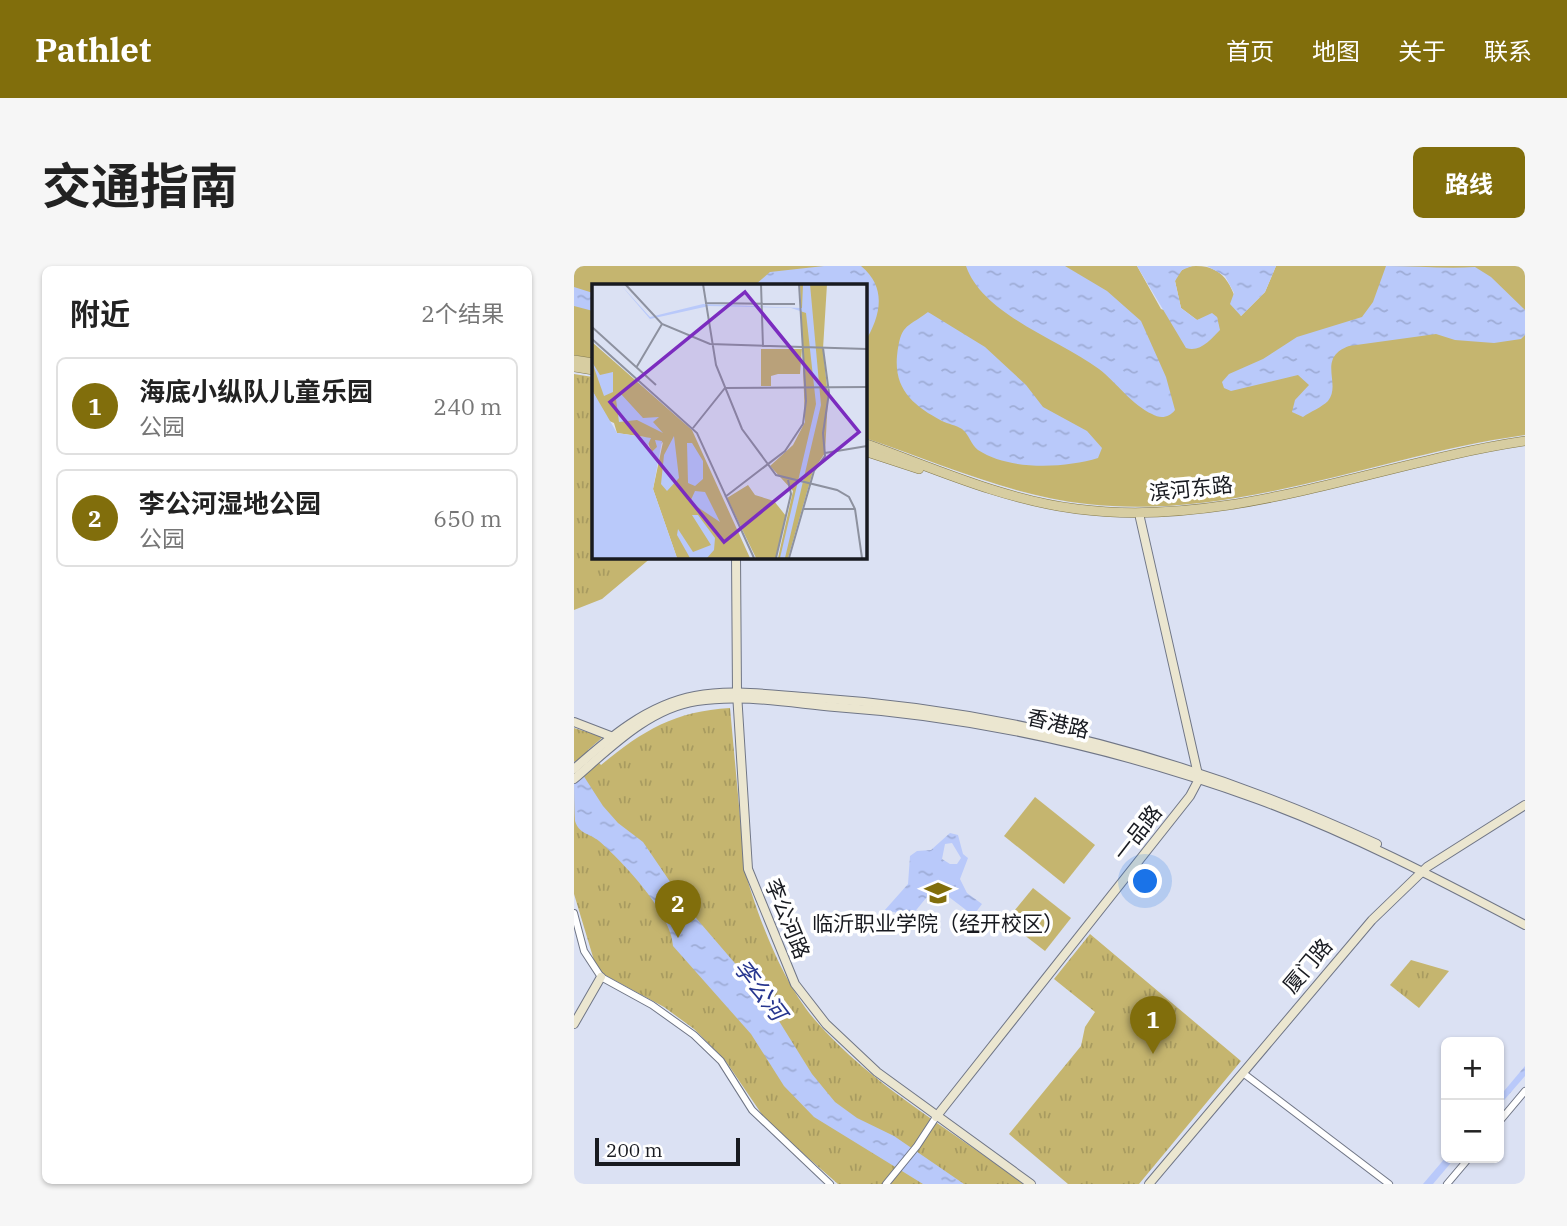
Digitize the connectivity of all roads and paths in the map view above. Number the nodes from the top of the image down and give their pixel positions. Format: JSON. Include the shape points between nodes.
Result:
{"nodes":[{"id":1,"x":574,"y":360,"type":"edge"},
{"id":2,"x":592,"y":363,"type":"edge"},
{"id":3,"x":574,"y":367,"type":"edge"},
{"id":4,"x":592,"y":370,"type":"edge"},
{"id":5,"x":866,"y":444,"type":"edge"},
{"id":6,"x":1525,"y":444,"type":"edge"},
{"id":7,"x":866,"y":452,"type":"edge"},
{"id":8,"x":1140,"y":518,"type":"junction"},
{"id":9,"x":736,"y":558,"type":"edge"},
{"id":10,"x":738,"y":696,"type":"junction"},
{"id":11,"x":574,"y":722,"type":"edge"},
{"id":12,"x":613,"y":737,"type":"junction"},
{"id":13,"x":594,"y":757,"type":"junction"},
{"id":14,"x":574,"y":769,"type":"edge"},
{"id":15,"x":1198,"y":776,"type":"junction"},
{"id":16,"x":574,"y":779,"type":"edge"},
{"id":17,"x":1525,"y":804,"type":"edge"},
{"id":18,"x":1424,"y":869,"type":"junction"},
{"id":19,"x":574,"y":913,"type":"edge"},
{"id":20,"x":1525,"y":919,"type":"edge"},
{"id":21,"x":1525,"y":925,"type":"edge"},
{"id":22,"x":601,"y":977,"type":"junction"},
{"id":23,"x":574,"y":1024,"type":"edge"},
{"id":24,"x":1243,"y":1073,"type":"junction"},
{"id":25,"x":1525,"y":1091,"type":"edge"},
{"id":26,"x":1504,"y":1116,"type":"edge"},
{"id":27,"x":936,"y":1117,"type":"junction"},
{"id":28,"x":1465,"y":1163,"type":"edge"},
{"id":29,"x":830,"y":1184,"type":"edge"},
{"id":30,"x":886,"y":1184,"type":"edge"},
{"id":31,"x":1031,"y":1184,"type":"edge"},
{"id":32,"x":1149,"y":1184,"type":"edge"},
{"id":33,"x":1389,"y":1184,"type":"edge"},
{"id":34,"x":1447,"y":1184,"type":"edge"}],
"edges":[{"from":1,"to":2,"type":"main road"},
{"from":3,"to":4,"type":"main road"},
{"from":5,"to":6,"type":"main road","name":"滨河东路","via":[[1023,499],[1075,509],[1140,512],[1214,506],[1342,484],[1488,446]]},
{"from":6,"to":8,"type":"main road","name":"滨河东路","via":[[1334,491],[1217,511]]},
{"from":7,"to":8,"type":"main road","name":"滨河东路","via":[[1022,504],[1073,514]]},
{"from":8,"to":15,"type":"street"},
{"from":9,"to":10,"type":"street","name":"李公河路"},
{"from":10,"to":12,"type":"street","name":"香港路","via":[[696,695],[675,701],[651,709]]},
{"from":10,"to":13,"type":"street","name":"香港路","via":[[697,701],[656,715]]},
{"from":10,"to":15,"type":"street","name":"香港路","via":[[970,723]]},
{"from":10,"to":27,"type":"street","name":"李公河路","via":[[748,869],[795,984],[851,1049]]},
{"from":11,"to":12,"type":"street"},
{"from":12,"to":13,"type":"street","name":"香港路"},
{"from":13,"to":14,"type":"street","name":"香港路"},
{"from":13,"to":16,"type":"street","name":"香港路"},
{"from":15,"to":18,"type":"street","name":"香港路"},
{"from":15,"to":27,"type":"street","name":"一品路","via":[[1190,796]]},
{"from":17,"to":18,"type":"street","name":"厦门路"},
{"from":18,"to":20,"type":"street","name":"香港路"},
{"from":18,"to":21,"type":"street","name":"香港路"},
{"from":18,"to":24,"type":"street","name":"厦门路","via":[[1342,953]]},
{"from":19,"to":22,"type":"street","via":[[584,950]]},
{"from":22,"to":23,"type":"street"},
{"from":22,"to":29,"type":"street","via":[[694,1035],[721,1061],[752,1110]]},
{"from":24,"to":32,"type":"street","name":"厦门路"},
{"from":24,"to":33,"type":"street"},
{"from":25,"to":26,"type":"street"},
{"from":27,"to":30,"type":"street"},
{"from":27,"to":31,"type":"street","name":"李公河路"},
{"from":28,"to":34,"type":"street"}]}
